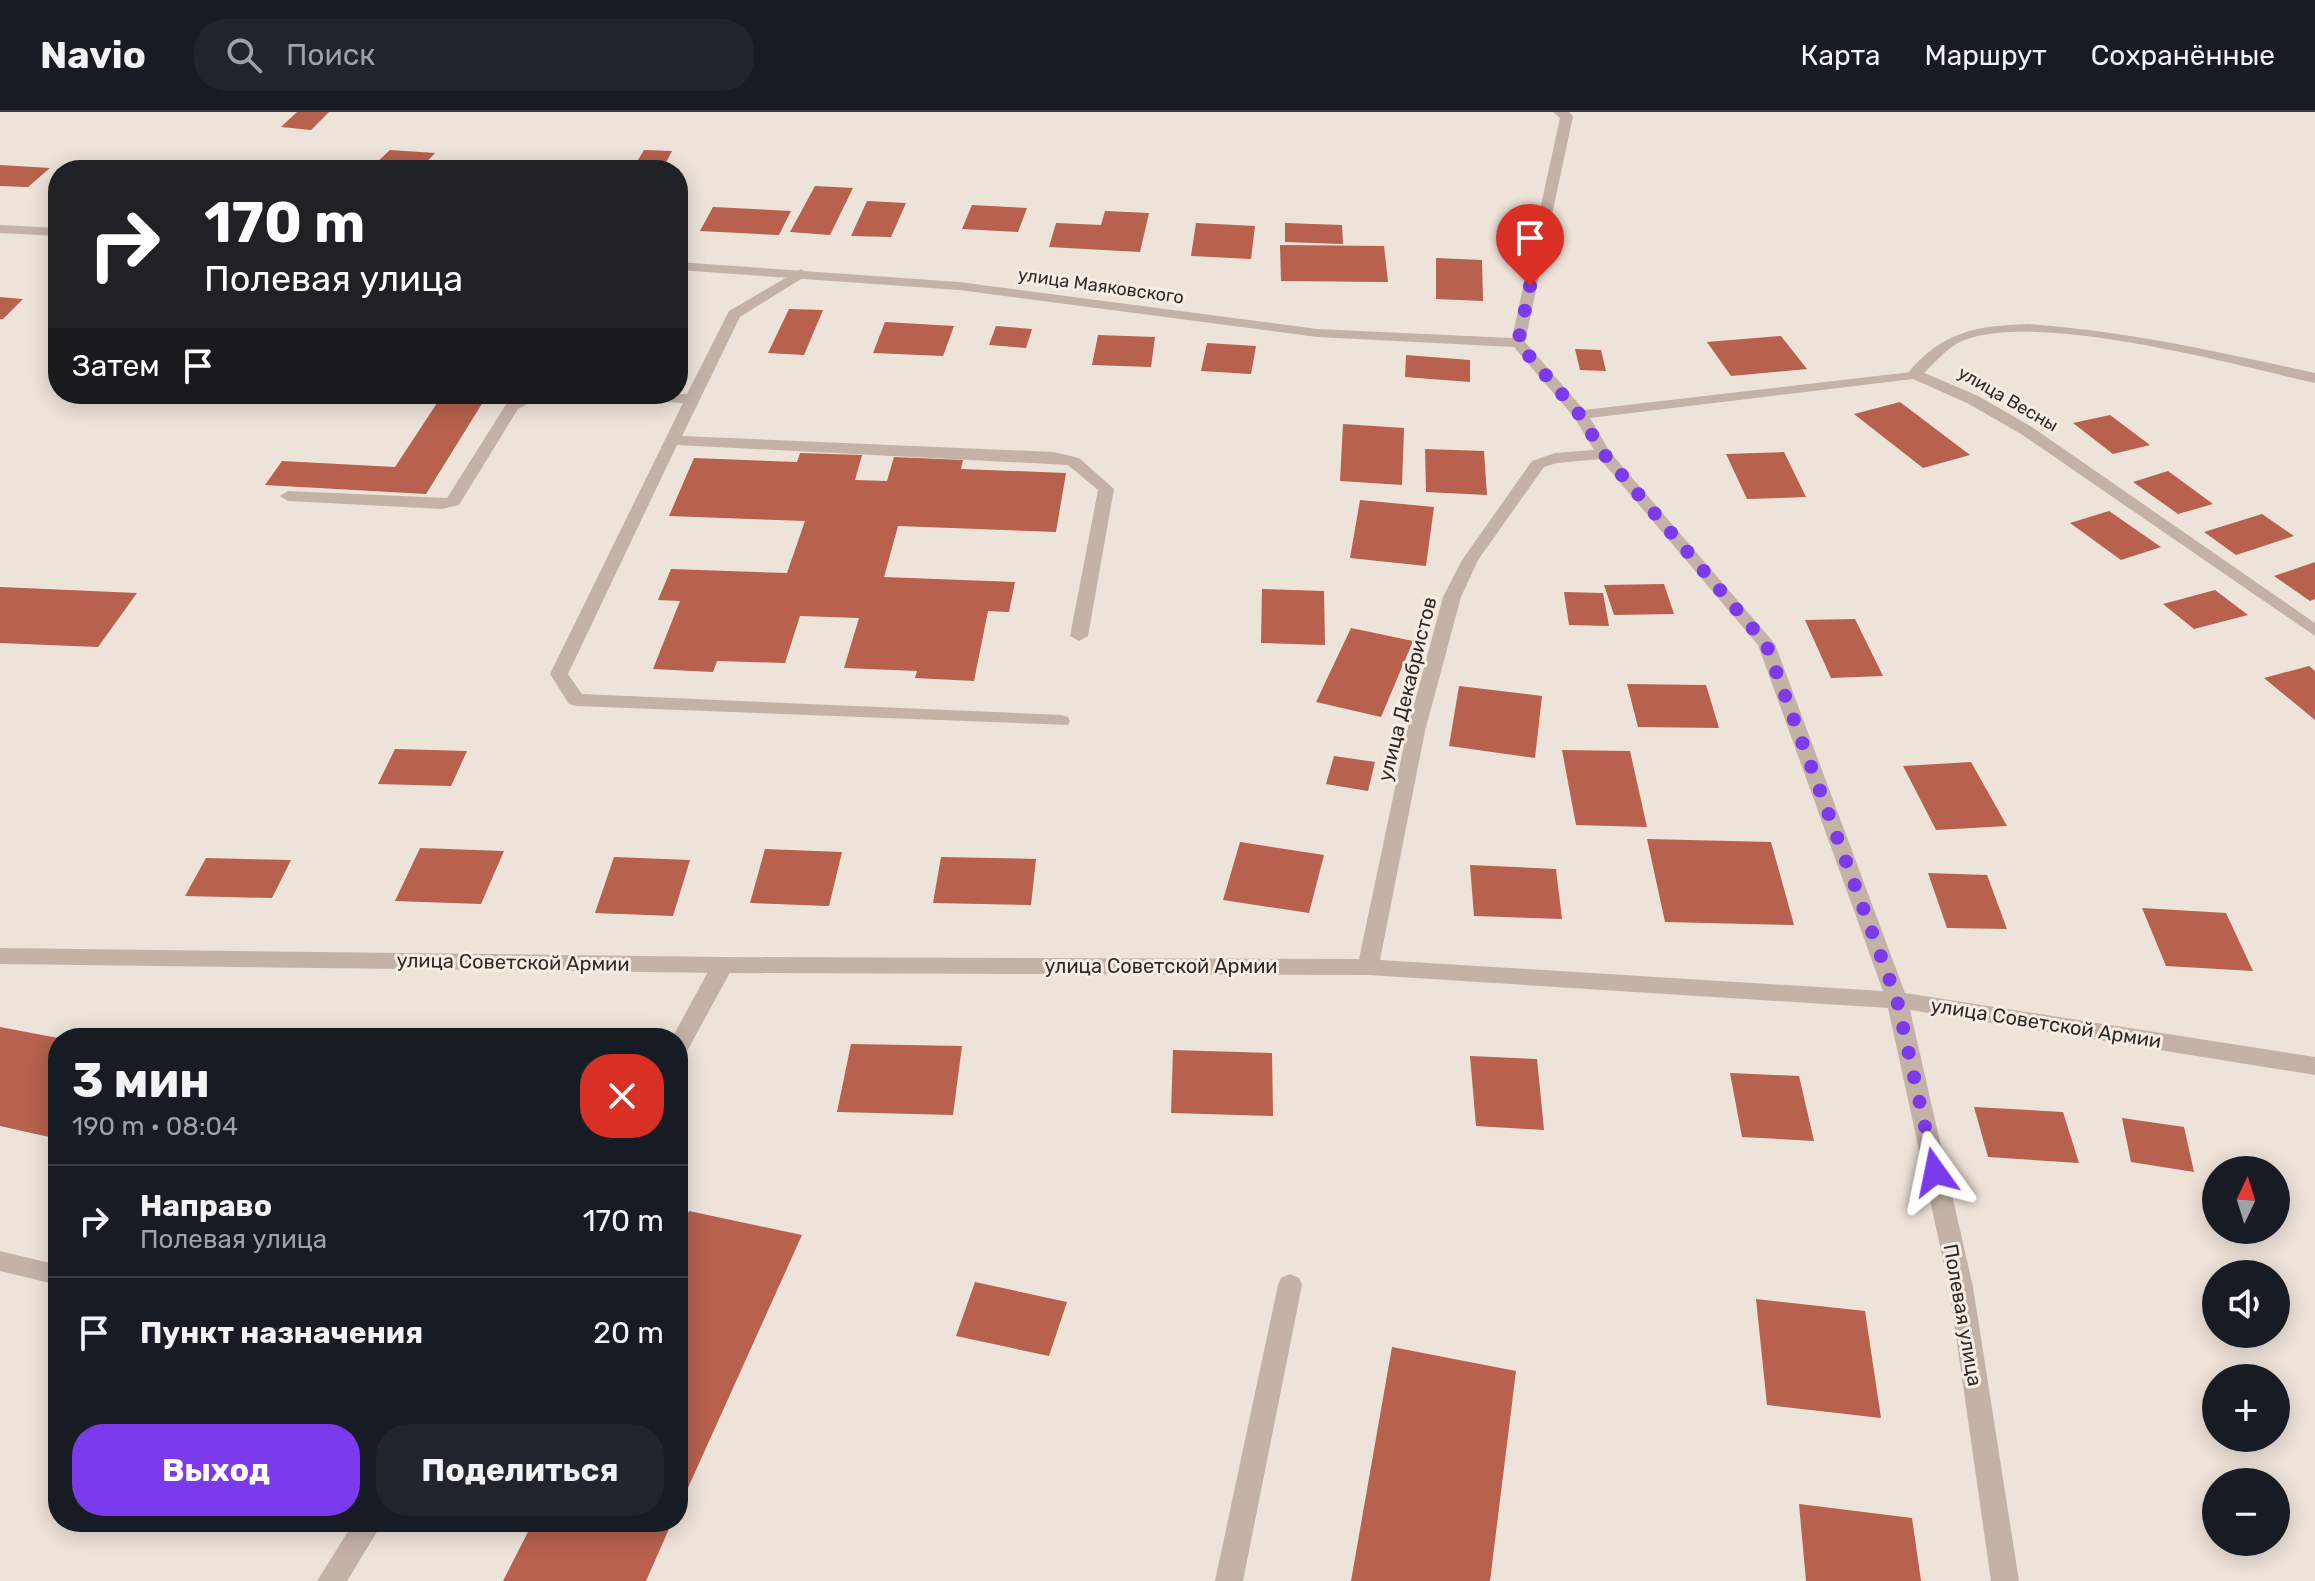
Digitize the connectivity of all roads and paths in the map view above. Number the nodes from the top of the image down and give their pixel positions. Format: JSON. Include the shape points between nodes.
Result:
{"nodes":[{"id":1,"x":1563,"y":114,"type":"edge"},
{"id":2,"x":0,"y":229,"type":"edge"},
{"id":3,"x":48,"y":231,"type":"edge"},
{"id":4,"x":688,"y":267,"type":"edge"},
{"id":5,"x":801,"y":273,"type":"junction"},
{"id":6,"x":1518,"y":343,"type":"junction"},
{"id":7,"x":1915,"y":374,"type":"junction"},
{"id":8,"x":2315,"y":378,"type":"edge"},
{"id":9,"x":688,"y":399,"type":"edge"},
{"id":10,"x":692,"y":399,"type":"junction"},
{"id":11,"x":516,"y":404,"type":"edge"},
{"id":12,"x":1580,"y":415,"type":"junction"},
{"id":13,"x":672,"y":440,"type":"junction"},
{"id":14,"x":1604,"y":454,"type":"junction"},
{"id":15,"x":288,"y":496,"type":"dead end"},
{"id":16,"x":2315,"y":631,"type":"edge"},
{"id":17,"x":1079,"y":636,"type":"dead end"},
{"id":18,"x":1061,"y":721,"type":"dead end"},
{"id":19,"x":0,"y":956,"type":"edge"},
{"id":20,"x":723,"y":965,"type":"junction"},
{"id":21,"x":1368,"y":967,"type":"junction"},
{"id":22,"x":1897,"y":1000,"type":"junction"},
{"id":23,"x":688,"y":1029,"type":"edge"},
{"id":24,"x":2315,"y":1066,"type":"edge"},
{"id":25,"x":0,"y":1261,"type":"edge"},
{"id":26,"x":48,"y":1273,"type":"edge"},
{"id":27,"x":1290,"y":1285,"type":"dead end"},
{"id":28,"x":363,"y":1532,"type":"edge"},
{"id":29,"x":331,"y":1581,"type":"edge"},
{"id":30,"x":1229,"y":1581,"type":"edge"},
{"id":31,"x":2005,"y":1581,"type":"edge"}],
"edges":[{"from":1,"to":6,"type":"street"},
{"from":2,"to":3,"type":"street"},
{"from":4,"to":5,"type":"street","name":"улица Маяковского"},
{"from":5,"to":6,"type":"street","name":"улица Маяковского","via":[[959,286],[1317,333]]},
{"from":5,"to":10,"type":"street","via":[[734,314]]},
{"from":6,"to":12,"type":"street","name":"Полевая улица"},
{"from":7,"to":8,"type":"street","via":[[1956,338],[1985,330],[2030,329],[2104,335]]},
{"from":7,"to":12,"type":"street","name":"улица Весны"},
{"from":7,"to":16,"type":"street","name":"улица Весны","via":[[1954,388],[2018,425]]},
{"from":9,"to":10,"type":"street"},
{"from":10,"to":13,"type":"street"},
{"from":11,"to":15,"type":"street","via":[[453,502]]},
{"from":12,"to":14,"type":"street","name":"Полевая улица"},
{"from":13,"to":17,"type":"street","via":[[1073,461],[1106,489]]},
{"from":13,"to":18,"type":"street","via":[[559,674],[576,700]]},
{"from":14,"to":21,"type":"street","name":"улица Декабристов","via":[[1538,464],[1470,560],[1452,597],[1416,731]]},
{"from":14,"to":22,"type":"street","name":"Полевая улица","via":[[1766,644]]},
{"from":19,"to":20,"type":"street","name":"улица Советской Армии"},
{"from":20,"to":21,"type":"street","name":"улица Советской Армии"},
{"from":20,"to":23,"type":"street"},
{"from":21,"to":22,"type":"street","name":"улица Советской Армии"},
{"from":22,"to":24,"type":"street","name":"улица Советской Армии"},
{"from":22,"to":31,"type":"street","name":"Полевая улица","via":[[1961,1287]]},
{"from":25,"to":26,"type":"street"},
{"from":27,"to":30,"type":"street"},
{"from":28,"to":29,"type":"street"}]}
